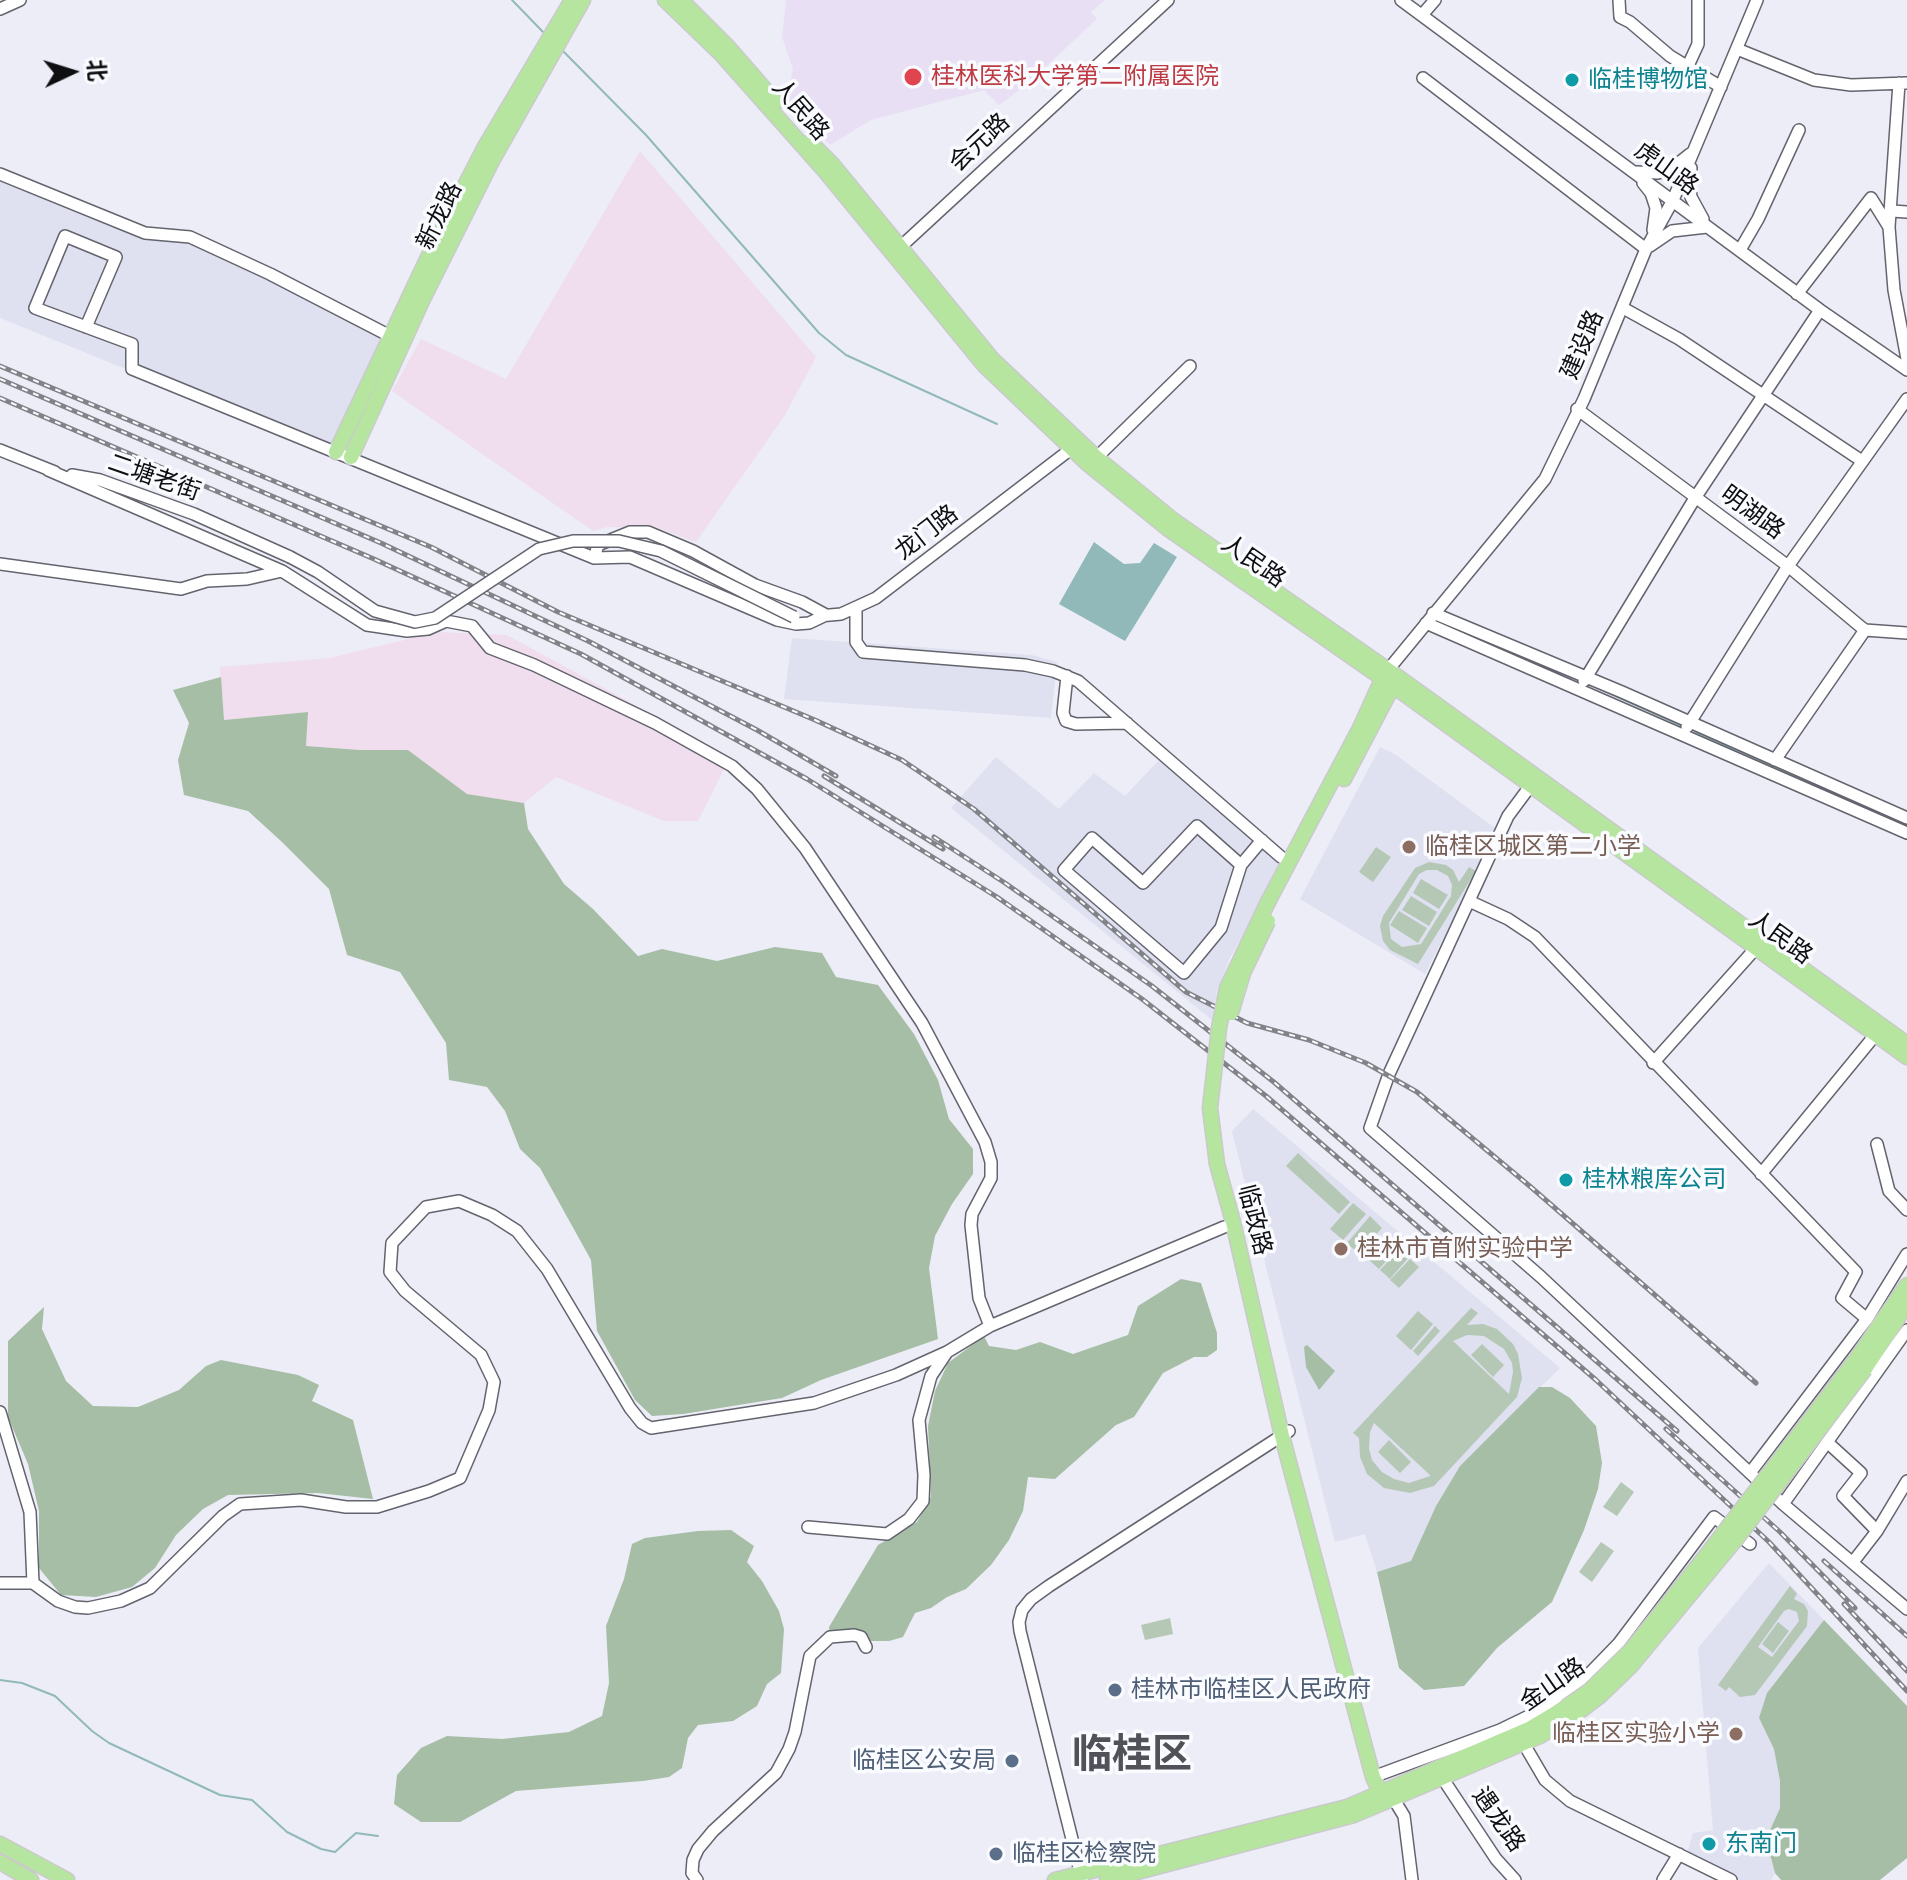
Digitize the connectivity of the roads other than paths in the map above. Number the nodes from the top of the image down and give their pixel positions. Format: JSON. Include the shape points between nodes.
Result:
{"nodes":[{"id":1,"x":20,"y":0,"type":"edge"},
{"id":2,"x":583,"y":0,"type":"edge"},
{"id":3,"x":665,"y":0,"type":"edge"},
{"id":4,"x":681,"y":0,"type":"edge"},
{"id":5,"x":1168,"y":0,"type":"edge"},
{"id":6,"x":1401,"y":0,"type":"edge"},
{"id":7,"x":1435,"y":0,"type":"edge"},
{"id":8,"x":1619,"y":0,"type":"edge"},
{"id":9,"x":1698,"y":0,"type":"edge"},
{"id":10,"x":1757,"y":0,"type":"edge"},
{"id":11,"x":0,"y":9,"type":"edge"},
{"id":12,"x":570,"y":10,"type":"edge"},
{"id":13,"x":1422,"y":15,"type":"junction"},
{"id":14,"x":1737,"y":49,"type":"junction"},
{"id":15,"x":549,"y":52,"type":"junction"},
{"id":16,"x":1687,"y":68,"type":"junction"},
{"id":17,"x":1423,"y":78,"type":"dead end"},
{"id":18,"x":1903,"y":83,"type":"edge"},
{"id":19,"x":1721,"y":87,"type":"junction"},
{"id":20,"x":1799,"y":130,"type":"dead end"},
{"id":21,"x":1695,"y":148,"type":"junction"},
{"id":22,"x":1634,"y":172,"type":"junction"},
{"id":23,"x":0,"y":174,"type":"edge"},
{"id":24,"x":1673,"y":200,"type":"junction"},
{"id":25,"x":1892,"y":211,"type":"junction"},
{"id":26,"x":1907,"y":212,"type":"edge"},
{"id":27,"x":1708,"y":227,"type":"junction"},
{"id":28,"x":1889,"y":227,"type":"junction"},
{"id":29,"x":1646,"y":249,"type":"junction"},
{"id":30,"x":1740,"y":250,"type":"junction"},
{"id":31,"x":896,"y":251,"type":"junction"},
{"id":32,"x":1901,"y":290,"type":"edge"},
{"id":33,"x":1797,"y":294,"type":"junction"},
{"id":34,"x":1623,"y":308,"type":"junction"},
{"id":35,"x":1820,"y":310,"type":"junction"},
{"id":36,"x":86,"y":327,"type":"junction"},
{"id":37,"x":390,"y":336,"type":"junction"},
{"id":38,"x":1907,"y":359,"type":"edge"},
{"id":39,"x":1190,"y":366,"type":"dead end"},
{"id":40,"x":1907,"y":370,"type":"edge"},
{"id":41,"x":1761,"y":395,"type":"junction"},
{"id":42,"x":1907,"y":399,"type":"edge"},
{"id":43,"x":1577,"y":409,"type":"junction"},
{"id":44,"x":1071,"y":449,"type":"junction"},
{"id":45,"x":0,"y":450,"type":"edge"},
{"id":46,"x":336,"y":452,"type":"junction"},
{"id":47,"x":351,"y":457,"type":"junction"},
{"id":48,"x":1862,"y":461,"type":"junction"},
{"id":49,"x":1093,"y":462,"type":"junction"},
{"id":50,"x":48,"y":470,"type":"junction"},
{"id":51,"x":1695,"y":498,"type":"junction"},
{"id":52,"x":594,"y":558,"type":"junction"},
{"id":53,"x":0,"y":564,"type":"edge"},
{"id":54,"x":1788,"y":566,"type":"junction"},
{"id":55,"x":282,"y":571,"type":"junction"},
{"id":56,"x":856,"y":609,"type":"junction"},
{"id":57,"x":826,"y":615,"type":"junction"},
{"id":58,"x":794,"y":617,"type":"joint"},
{"id":59,"x":1429,"y":618,"type":"junction"},
{"id":60,"x":1865,"y":630,"type":"junction"},
{"id":61,"x":1907,"y":633,"type":"edge"},
{"id":62,"x":1067,"y":676,"type":"junction"},
{"id":63,"x":1390,"y":677,"type":"junction"},
{"id":64,"x":1583,"y":683,"type":"junction"},
{"id":65,"x":1127,"y":723,"type":"junction"},
{"id":66,"x":1686,"y":728,"type":"junction"},
{"id":67,"x":1775,"y":760,"type":"junction"},
{"id":68,"x":1531,"y":785,"type":"junction"},
{"id":69,"x":1853,"y":795,"type":"junction"},
{"id":70,"x":1848,"y":807,"type":"junction"},
{"id":71,"x":1907,"y":818,"type":"edge"},
{"id":72,"x":1907,"y":833,"type":"edge"},
{"id":73,"x":1262,"y":840,"type":"junction"},
{"id":74,"x":1281,"y":857,"type":"dead end"},
{"id":75,"x":1241,"y":865,"type":"junction"},
{"id":76,"x":1469,"y":901,"type":"junction"},
{"id":77,"x":1756,"y":948,"type":"junction"},
{"id":78,"x":1876,"y":1034,"type":"junction"},
{"id":79,"x":1907,"y":1044,"type":"edge"},
{"id":80,"x":1907,"y":1057,"type":"edge"},
{"id":81,"x":1653,"y":1063,"type":"junction"},
{"id":82,"x":1877,"y":1144,"type":"dead end"},
{"id":83,"x":1761,"y":1174,"type":"junction"},
{"id":84,"x":1907,"y":1210,"type":"edge"},
{"id":85,"x":1224,"y":1227,"type":"dead end"},
{"id":86,"x":1907,"y":1254,"type":"edge"},
{"id":87,"x":1907,"y":1285,"type":"edge"},
{"id":88,"x":1907,"y":1304,"type":"edge"},
{"id":89,"x":1867,"y":1319,"type":"junction"},
{"id":90,"x":990,"y":1326,"type":"junction"},
{"id":91,"x":1907,"y":1330,"type":"edge"},
{"id":92,"x":947,"y":1352,"type":"junction"},
{"id":93,"x":1860,"y":1365,"type":"junction"},
{"id":94,"x":0,"y":1412,"type":"edge"},
{"id":95,"x":1286,"y":1434,"type":"junction"},
{"id":96,"x":1827,"y":1442,"type":"junction"},
{"id":97,"x":1750,"y":1473,"type":"junction"},
{"id":98,"x":1907,"y":1481,"type":"edge"},
{"id":99,"x":1783,"y":1504,"type":"junction"},
{"id":100,"x":808,"y":1527,"type":"dead end"},
{"id":101,"x":1877,"y":1531,"type":"junction"},
{"id":102,"x":1750,"y":1544,"type":"dead end"},
{"id":103,"x":1853,"y":1562,"type":"junction"},
{"id":104,"x":0,"y":1583,"type":"edge"},
{"id":105,"x":33,"y":1583,"type":"junction"},
{"id":106,"x":1907,"y":1609,"type":"edge"},
{"id":107,"x":866,"y":1647,"type":"dead end"},
{"id":108,"x":1528,"y":1751,"type":"dead end"},
{"id":109,"x":1447,"y":1785,"type":"dead end"},
{"id":110,"x":1383,"y":1789,"type":"junction"},
{"id":111,"x":0,"y":1844,"type":"edge"},
{"id":112,"x":1679,"y":1854,"type":"junction"},
{"id":113,"x":0,"y":1862,"type":"edge"},
{"id":114,"x":1081,"y":1877,"type":"edge"},
{"id":115,"x":31,"y":1880,"type":"edge"},
{"id":116,"x":67,"y":1880,"type":"edge"},
{"id":117,"x":697,"y":1880,"type":"edge"},
{"id":118,"x":1055,"y":1880,"type":"edge"},
{"id":119,"x":1107,"y":1880,"type":"edge"},
{"id":120,"x":1412,"y":1880,"type":"edge"},
{"id":121,"x":1515,"y":1880,"type":"edge"},
{"id":122,"x":1663,"y":1880,"type":"edge"},
{"id":123,"x":1731,"y":1880,"type":"edge"}],
"edges":[{"from":1,"to":11,"type":"street"},
{"from":2,"to":12,"type":"main road","name":"新龙路"},
{"from":3,"to":31,"type":"main road","name":"人民路","via":[[742,77]]},
{"from":4,"to":31,"type":"main road","name":"人民路","via":[[832,164]]},
{"from":5,"to":31,"type":"street","name":"会元路"},
{"from":6,"to":13,"type":"street","name":"虎山路"},
{"from":7,"to":13,"type":"street"},
{"from":8,"to":16,"type":"street","via":[[1620,17]]},
{"from":9,"to":16,"type":"street","via":[[1698,47]]},
{"from":10,"to":14,"type":"street","name":"建设路"},
{"from":12,"to":15,"type":"main road","name":"新龙路"},
{"from":13,"to":22,"type":"street","name":"虎山路"},
{"from":14,"to":18,"type":"street","via":[[1814,80]]},
{"from":14,"to":19,"type":"street","name":"建设路"},
{"from":15,"to":37,"type":"main road","name":"新龙路","via":[[486,145]]},
{"from":15,"to":47,"type":"main road","name":"新龙路","via":[[422,301]]},
{"from":16,"to":19,"type":"street"},
{"from":17,"to":29,"type":"street"},
{"from":18,"to":25,"type":"street"},
{"from":19,"to":21,"type":"street","name":"建设路"},
{"from":20,"to":30,"type":"street"},
{"from":21,"to":22,"type":"street","via":[[1670,170]]},
{"from":21,"to":24,"type":"street","name":"建设路"},
{"from":21,"to":27,"type":"street","via":[[1691,197]]},
{"from":22,"to":24,"type":"street","name":"虎山路"},
{"from":22,"to":29,"type":"street","via":[[1656,208]]},
{"from":23,"to":37,"type":"street","via":[[145,233],[190,237]]},
{"from":24,"to":27,"type":"street","name":"虎山路"},
{"from":24,"to":29,"type":"street","name":"建设路"},
{"from":25,"to":26,"type":"street"},
{"from":25,"to":28,"type":"street"},
{"from":27,"to":29,"type":"street","via":[[1672,231]]},
{"from":27,"to":30,"type":"street","name":"虎山路"},
{"from":28,"to":32,"type":"street"},
{"from":28,"to":33,"type":"street","via":[[1871,198]]},
{"from":29,"to":34,"type":"street","name":"建设路"},
{"from":30,"to":33,"type":"street","name":"虎山路"},
{"from":31,"to":44,"type":"main road","name":"人民路","via":[[985,366]]},
{"from":31,"to":49,"type":"main road","name":"人民路"},
{"from":32,"to":38,"type":"street"},
{"from":33,"to":35,"type":"street","name":"虎山路"},
{"from":34,"to":41,"type":"street"},
{"from":34,"to":43,"type":"street","name":"建设路"},
{"from":35,"to":40,"type":"street","name":"虎山路"},
{"from":35,"to":41,"type":"street"},
{"from":36,"to":36,"type":"street","via":[[116,257],[65,236],[35,308]]},
{"from":36,"to":46,"type":"street","via":[[132,344],[132,369]]},
{"from":37,"to":46,"type":"main road","name":"新龙路"},
{"from":39,"to":49,"type":"street"},
{"from":41,"to":48,"type":"street"},
{"from":41,"to":51,"type":"street"},
{"from":42,"to":48,"type":"street"},
{"from":43,"to":51,"type":"street","name":"明湖路"},
{"from":43,"to":59,"type":"street","name":"建设路","via":[[1545,479]]},
{"from":44,"to":49,"type":"main road","name":"人民路"},
{"from":44,"to":56,"type":"street","name":"龙门路","via":[[894,586]]},
{"from":45,"to":50,"type":"street","name":"二塘老街"},
{"from":46,"to":47,"type":"street"},
{"from":47,"to":52,"type":"street"},
{"from":48,"to":54,"type":"street"},
{"from":49,"to":63,"type":"main road","name":"人民路","via":[[1167,528]]},
{"from":50,"to":55,"type":"street"},
{"from":50,"to":58,"type":"street","name":"二塘老街","bridge":true,"via":[[100,480],[194,514],[318,572],[375,611],[415,622],[435,618],[539,549],[573,541],[619,541],[661,551]]},
{"from":51,"to":54,"type":"street","name":"明湖路"},
{"from":51,"to":64,"type":"street"},
{"from":52,"to":57,"type":"street","via":[[630,557],[777,620],[809,623]]},
{"from":52,"to":57,"type":"street","via":[[598,545],[630,532],[648,532]]},
{"from":53,"to":55,"type":"street","via":[[181,589]]},
{"from":54,"to":60,"type":"street","name":"明湖路"},
{"from":54,"to":66,"type":"street"},
{"from":55,"to":90,"type":"street","via":[[367,625],[407,631],[446,621],[472,626],[490,648],[655,723],[732,766],[757,789],[805,848],[922,1023],[985,1142],[991,1178],[971,1225],[979,1298]]},
{"from":56,"to":57,"type":"street","name":"龙门路"},
{"from":56,"to":62,"type":"street","via":[[856,645],[863,652],[1011,663]]},
{"from":57,"to":58,"type":"street","name":"龙门路"},
{"from":59,"to":63,"type":"street","name":"建设路"},
{"from":59,"to":64,"type":"street"},
{"from":60,"to":61,"type":"street"},
{"from":60,"to":67,"type":"street"},
{"from":62,"to":65,"type":"street"},
{"from":62,"to":65,"type":"street","via":[[1066,721]]},
{"from":63,"to":68,"type":"main road","name":"人民路"},
{"from":63,"to":79,"type":"main road","name":"人民路"},
{"from":63,"to":95,"type":"main road","name":"临政路","bridge":true,"via":[[1227,988],[1219,1028],[1210,1108]]},
{"from":64,"to":66,"type":"street"},
{"from":65,"to":73,"type":"street"},
{"from":66,"to":67,"type":"street"},
{"from":66,"to":70,"type":"street"},
{"from":67,"to":69,"type":"street"},
{"from":68,"to":76,"type":"street","via":[[1508,816]]},
{"from":68,"to":77,"type":"main road","name":"人民路"},
{"from":69,"to":70,"type":"street"},
{"from":69,"to":71,"type":"street"},
{"from":70,"to":72,"type":"street"},
{"from":73,"to":74,"type":"street"},
{"from":73,"to":75,"type":"street"},
{"from":75,"to":75,"type":"street","via":[[1221,928],[1184,973],[1064,870],[1092,838],[1143,883],[1197,826]]},
{"from":76,"to":81,"type":"street","via":[[1526,929]]},
{"from":76,"to":97,"type":"street","via":[[1389,1074],[1370,1128],[1541,1277]]},
{"from":77,"to":78,"type":"main road","name":"人民路"},
{"from":77,"to":81,"type":"street"},
{"from":78,"to":80,"type":"main road","name":"人民路"},
{"from":78,"to":83,"type":"street"},
{"from":81,"to":83,"type":"street"},
{"from":82,"to":84,"type":"street","via":[[1889,1191]]},
{"from":83,"to":89,"type":"street","via":[[1856,1272],[1842,1298]]},
{"from":85,"to":90,"type":"street"},
{"from":86,"to":89,"type":"street"},
{"from":87,"to":93,"type":"main road","name":"金山路"},
{"from":88,"to":93,"type":"main road","name":"金山路"},
{"from":89,"to":97,"type":"street"},
{"from":90,"to":92,"type":"street"},
{"from":91,"to":96,"type":"street"},
{"from":92,"to":100,"type":"street","via":[[931,1376],[919,1420],[923,1501],[909,1519],[887,1534]]},
{"from":92,"to":105,"type":"street","via":[[814,1403],[651,1428],[630,1408],[547,1269],[517,1231],[459,1201],[426,1207],[392,1243],[390,1272],[481,1355],[494,1382],[489,1410],[460,1478],[377,1507],[301,1500],[240,1504],[150,1588],[121,1601],[88,1608],[64,1605]]},
{"from":93,"to":110,"type":"main road","name":"金山路","bridge":true,"via":[[1737,1538],[1600,1696],[1571,1710],[1540,1736]]},
{"from":94,"to":105,"type":"street","via":[[30,1512]]},
{"from":95,"to":110,"type":"main road","name":"临政路"},
{"from":95,"to":114,"type":"street","via":[[1049,1586],[1022,1610],[1020,1631]]},
{"from":96,"to":99,"type":"street"},
{"from":96,"to":101,"type":"street","via":[[1861,1473],[1843,1496]]},
{"from":97,"to":99,"type":"street"},
{"from":98,"to":101,"type":"street"},
{"from":99,"to":103,"type":"street"},
{"from":101,"to":103,"type":"street"},
{"from":102,"to":110,"type":"street","via":[[1714,1517],[1619,1643],[1588,1675],[1533,1714]]},
{"from":103,"to":106,"type":"street"},
{"from":104,"to":105,"type":"street"},
{"from":107,"to":117,"type":"street","via":[[854,1635],[830,1637],[810,1656],[789,1749],[776,1773],[698,1849],[692,1873]]},
{"from":108,"to":112,"type":"street","via":[[1545,1780],[1570,1801]]},
{"from":109,"to":121,"type":"street","name":"遇龙路"},
{"from":110,"to":114,"type":"main road","name":"金山路","via":[[1347,1807]]},
{"from":110,"to":119,"type":"main road","name":"金山路","via":[[1354,1815]]},
{"from":110,"to":120,"type":"street","via":[[1404,1816]]},
{"from":111,"to":116,"type":"main road"},
{"from":112,"to":122,"type":"street"},
{"from":112,"to":123,"type":"street"},
{"from":113,"to":115,"type":"main road"},
{"from":114,"to":118,"type":"main road","name":"金山路"}]}
